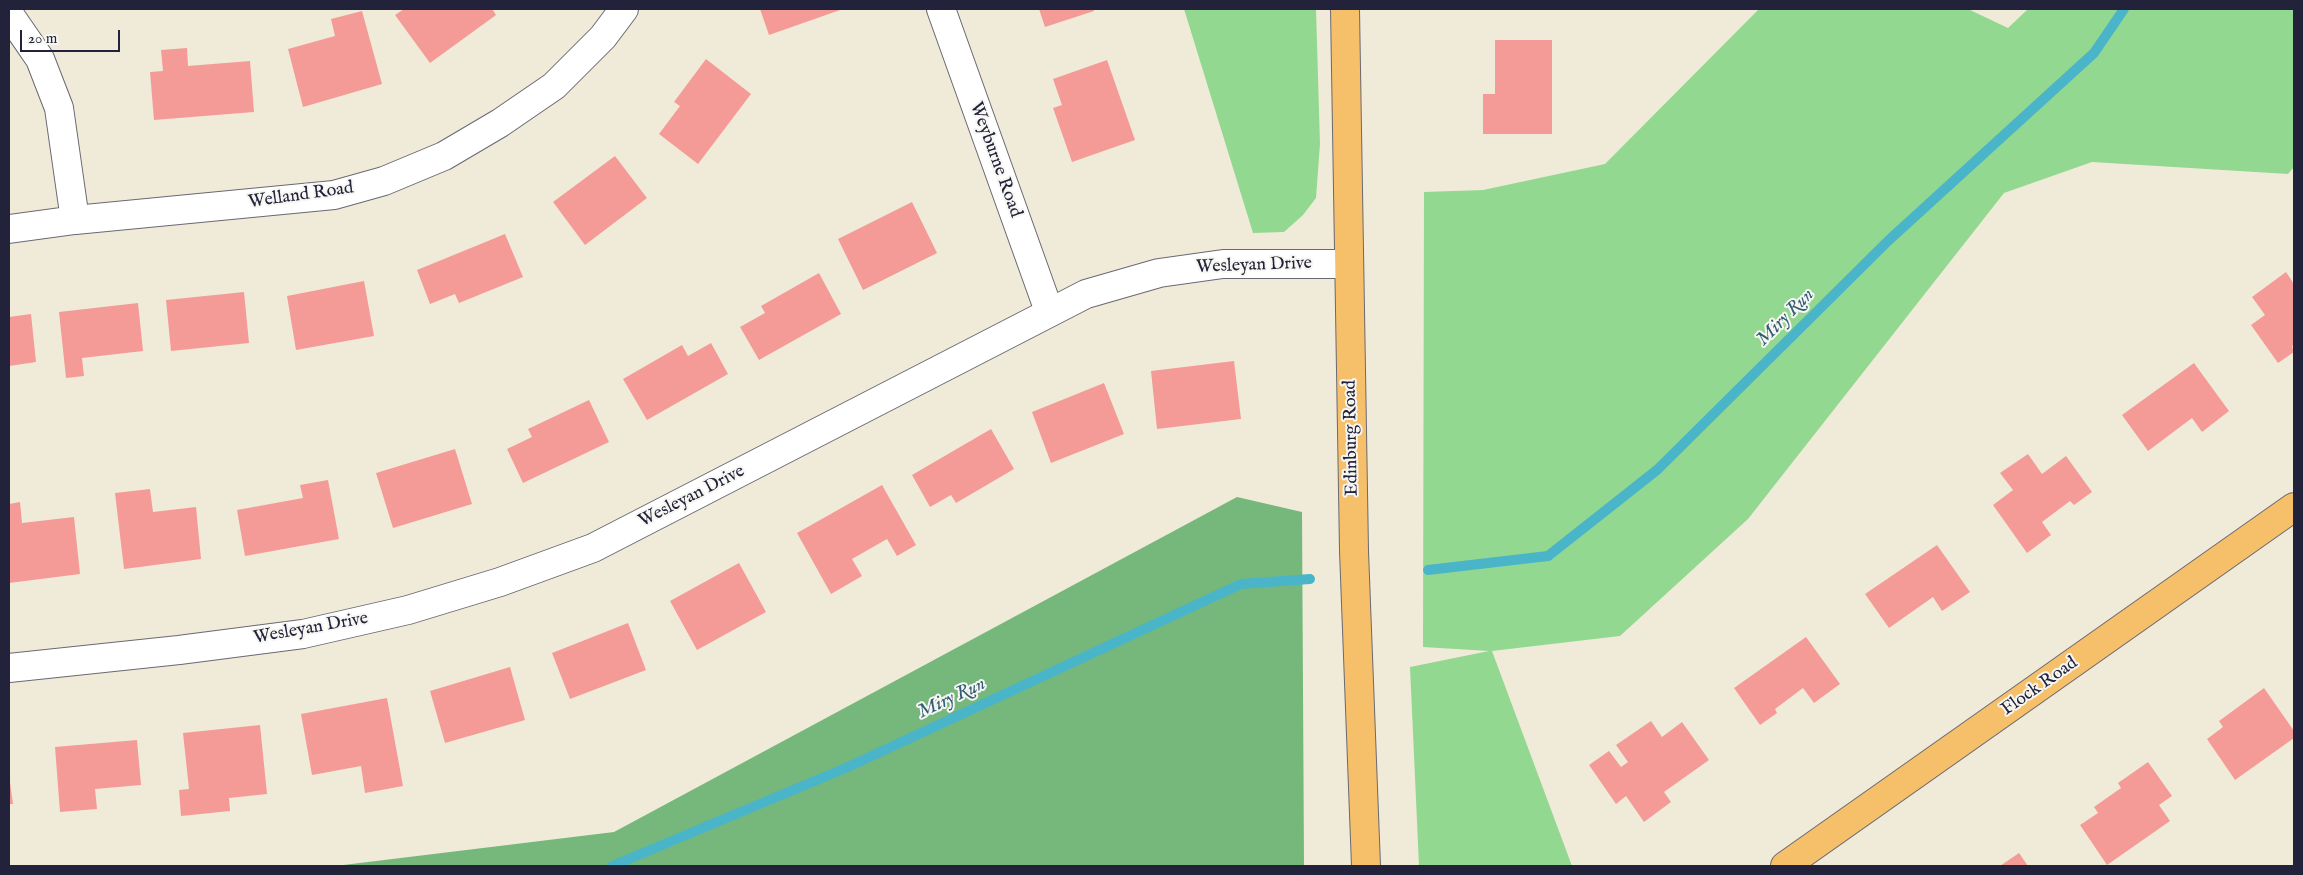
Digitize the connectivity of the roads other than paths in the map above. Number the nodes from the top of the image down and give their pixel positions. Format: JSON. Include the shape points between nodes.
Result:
{"nodes":[{"id":1,"x":624,"y":9,"type":"edge"},
{"id":2,"x":942,"y":9,"type":"edge"},
{"id":3,"x":1345,"y":9,"type":"edge"},
{"id":4,"x":9,"y":14,"type":"edge"},
{"id":5,"x":75,"y":220,"type":"junction"},
{"id":6,"x":9,"y":229,"type":"edge"},
{"id":7,"x":1349,"y":264,"type":"junction"},
{"id":8,"x":1049,"y":311,"type":"junction"},
{"id":9,"x":2294,"y":507,"type":"edge"},
{"id":10,"x":9,"y":668,"type":"edge"},
{"id":11,"x":1366,"y":866,"type":"edge"},
{"id":12,"x":1785,"y":866,"type":"edge"}],
"edges":[{"from":1,"to":5,"type":"street","name":"Welland Road","via":[[603,38],[554,86],[444,156],[384,181],[334,195]]},
{"from":2,"to":8,"type":"street","name":"Weyburne Road"},
{"from":3,"to":7,"type":"main road","name":"Edinburg Road"},
{"from":4,"to":5,"type":"street","via":[[40,59],[59,108]]},
{"from":5,"to":6,"type":"street","name":"Welland Road"},
{"from":7,"to":8,"type":"street","name":"Wesleyan Drive","via":[[1223,264],[1159,273],[1086,294]]},
{"from":7,"to":11,"type":"main road","name":"Edinburg Road","via":[[1354,551]]},
{"from":8,"to":10,"type":"street","name":"Wesleyan Drive","via":[[592,548],[500,582],[408,610],[303,634]]},
{"from":9,"to":12,"type":"main road","name":"Flock Road"}]}
